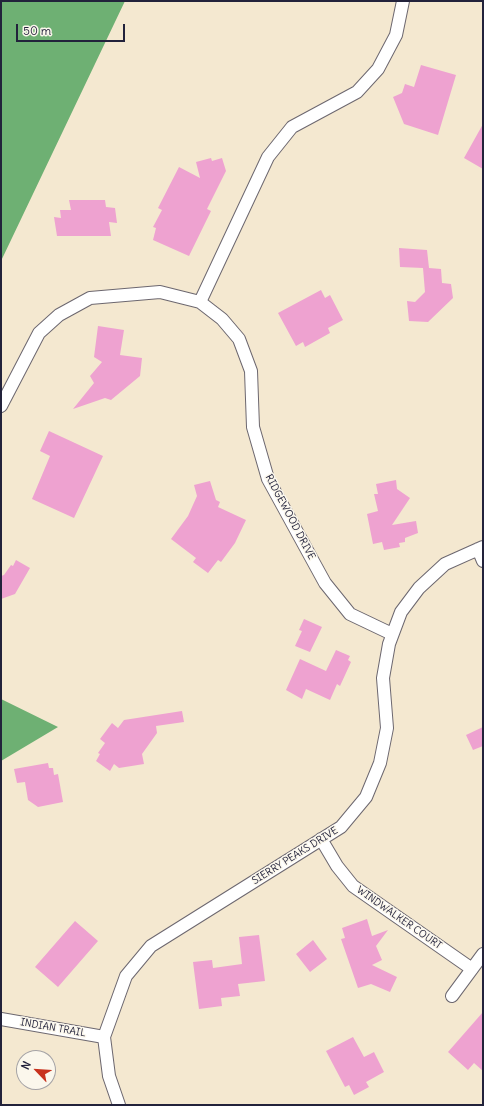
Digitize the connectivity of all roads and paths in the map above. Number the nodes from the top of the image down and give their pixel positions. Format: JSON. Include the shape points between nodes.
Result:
{"nodes":[{"id":1,"x":403,"y":1,"type":"edge"},
{"id":2,"x":200,"y":302,"type":"junction"},
{"id":3,"x":1,"y":406,"type":"edge"},
{"id":4,"x":480,"y":548,"type":"edge"},
{"id":5,"x":483,"y":561,"type":"edge"},
{"id":6,"x":392,"y":634,"type":"junction"},
{"id":7,"x":321,"y":839,"type":"junction"},
{"id":8,"x":483,"y":954,"type":"edge"},
{"id":9,"x":472,"y":969,"type":"junction"},
{"id":10,"x":452,"y":996,"type":"dead end"},
{"id":11,"x":1,"y":1019,"type":"edge"},
{"id":12,"x":104,"y":1038,"type":"junction"},
{"id":13,"x":119,"y":1105,"type":"edge"}],
"edges":[{"from":1,"to":2,"type":"street","via":[[396,36],[378,69],[357,92],[292,127],[268,157]]},
{"from":2,"to":3,"type":"street","name":"RIDGEWOOD DRIVE","via":[[160,292],[90,298],[59,315],[39,333]]},
{"from":2,"to":6,"type":"street","name":"RIDGEWOOD DRIVE","via":[[222,318],[239,340],[251,371],[253,427],[268,479],[325,583],[350,614]]},
{"from":4,"to":5,"type":"street"},
{"from":4,"to":6,"type":"street","name":"SIERRY PEAKS DRIVE","via":[[445,564],[419,588],[401,612]]},
{"from":6,"to":7,"type":"street","name":"SIERRY PEAKS DRIVE","via":[[383,678],[387,728],[380,763],[366,797],[341,827]]},
{"from":7,"to":9,"type":"street","name":"WINDWALKER COURT","via":[[353,886]]},
{"from":7,"to":12,"type":"street","name":"SIERRY PEAKS DRIVE","via":[[151,946],[126,976]]},
{"from":8,"to":9,"type":"street"},
{"from":9,"to":10,"type":"street"},
{"from":11,"to":12,"type":"street","name":"INDIAN TRAIL"},
{"from":12,"to":13,"type":"street","name":"SIERRY PEAKS DRIVE","via":[[108,1076]]}]}
